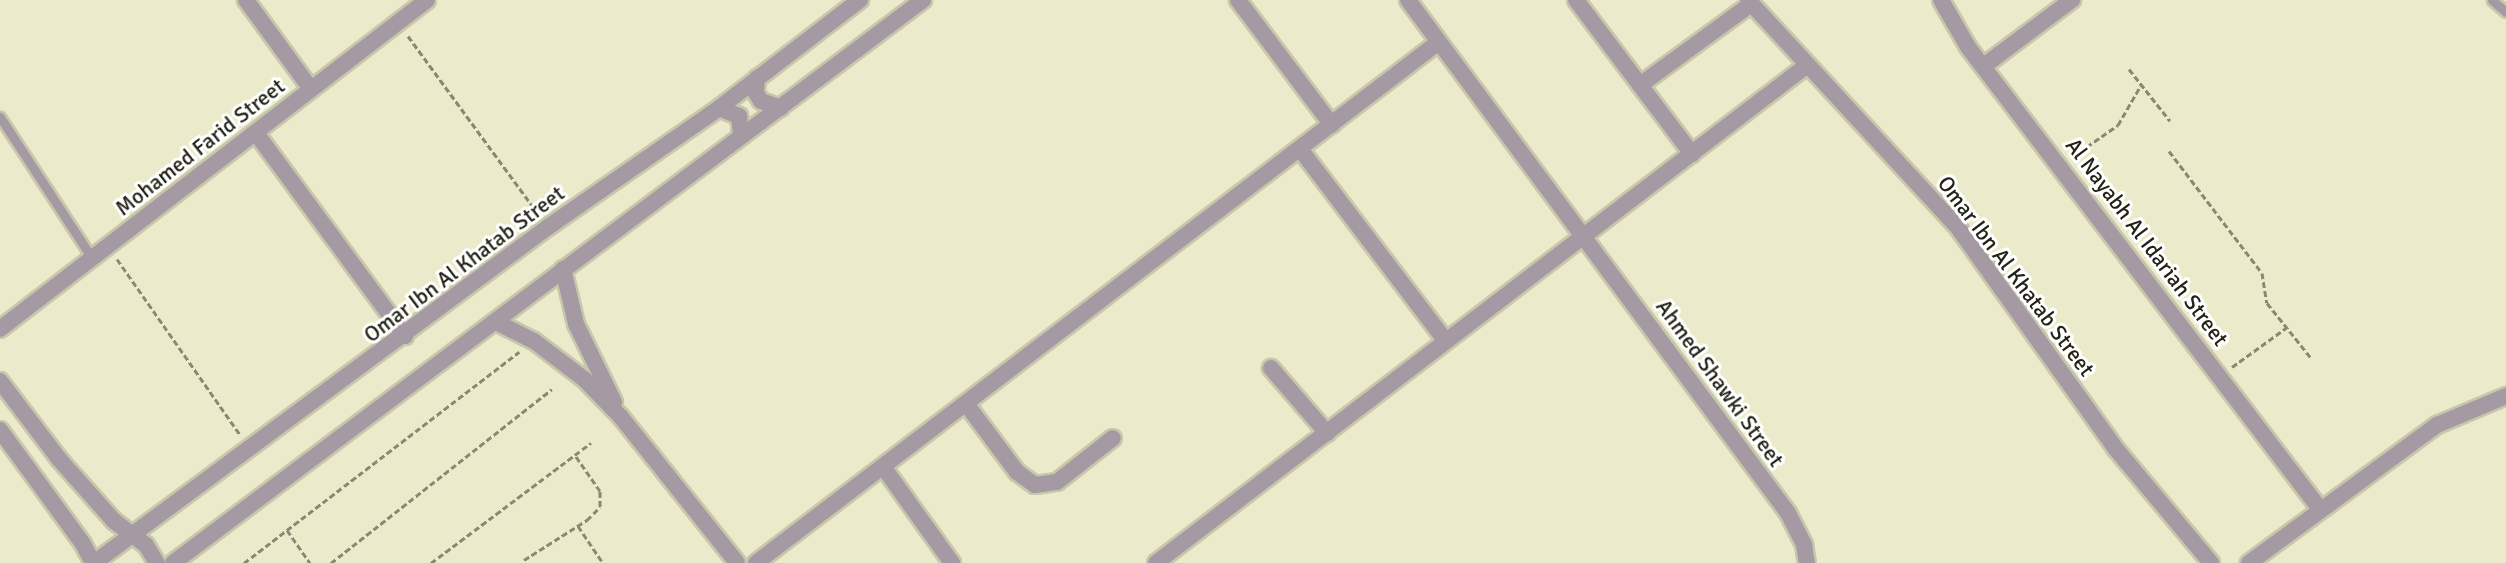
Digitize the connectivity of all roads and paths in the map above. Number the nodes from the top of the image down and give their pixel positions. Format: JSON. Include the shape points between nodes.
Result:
{"nodes":[{"id":1,"x":246,"y":0,"type":"edge"},
{"id":2,"x":427,"y":0,"type":"edge"},
{"id":3,"x":860,"y":0,"type":"edge"},
{"id":4,"x":923,"y":0,"type":"edge"},
{"id":5,"x":1238,"y":0,"type":"edge"},
{"id":6,"x":1408,"y":0,"type":"edge"},
{"id":7,"x":1576,"y":0,"type":"edge"},
{"id":8,"x":1941,"y":0,"type":"edge"},
{"id":9,"x":2072,"y":0,"type":"edge"},
{"id":10,"x":2492,"y":0,"type":"edge"},
{"id":11,"x":1749,"y":2,"type":"edge"},
{"id":12,"x":2506,"y":12,"type":"edge"},
{"id":13,"x":398,"y":22,"type":"junction"},
{"id":14,"x":1439,"y":42,"type":"junction"},
{"id":15,"x":1985,"y":65,"type":"junction"},
{"id":16,"x":1806,"y":66,"type":"junction"},
{"id":17,"x":2129,"y":69,"type":"dead end"},
{"id":18,"x":757,"y":78,"type":"junction"},
{"id":19,"x":1640,"y":85,"type":"junction"},
{"id":20,"x":2141,"y":85,"type":"junction"},
{"id":21,"x":311,"y":89,"type":"junction"},
{"id":22,"x":719,"y":108,"type":"junction"},
{"id":23,"x":781,"y":108,"type":"junction"},
{"id":24,"x":0,"y":117,"type":"edge"},
{"id":25,"x":2170,"y":121,"type":"dead end"},
{"id":26,"x":1332,"y":125,"type":"junction"},
{"id":27,"x":256,"y":133,"type":"junction"},
{"id":28,"x":741,"y":136,"type":"junction"},
{"id":29,"x":1300,"y":149,"type":"junction"},
{"id":30,"x":2169,"y":151,"type":"dead end"},
{"id":31,"x":1692,"y":153,"type":"junction"},
{"id":32,"x":2061,"y":165,"type":"junction"},
{"id":33,"x":548,"y":227,"type":"junction"},
{"id":34,"x":1584,"y":236,"type":"junction"},
{"id":35,"x":108,"y":246,"type":"junction"},
{"id":36,"x":92,"y":258,"type":"junction"},
{"id":37,"x":563,"y":269,"type":"junction"},
{"id":38,"x":496,"y":322,"type":"junction"},
{"id":39,"x":2286,"y":328,"type":"junction"},
{"id":40,"x":0,"y":329,"type":"edge"},
{"id":41,"x":405,"y":336,"type":"junction"},
{"id":42,"x":534,"y":341,"type":"junction"},
{"id":43,"x":1446,"y":342,"type":"junction"},
{"id":44,"x":2311,"y":358,"type":"dead end"},
{"id":45,"x":2234,"y":365,"type":"dead end"},
{"id":46,"x":1271,"y":369,"type":"dead end"},
{"id":47,"x":0,"y":381,"type":"edge"},
{"id":48,"x":552,"y":389,"type":"dead end"},
{"id":49,"x":2506,"y":396,"type":"edge"},
{"id":50,"x":967,"y":405,"type":"junction"},
{"id":51,"x":621,"y":417,"type":"junction"},
{"id":52,"x":0,"y":430,"type":"edge"},
{"id":53,"x":1327,"y":433,"type":"junction"},
{"id":54,"x":1113,"y":438,"type":"dead end"},
{"id":55,"x":591,"y":443,"type":"dead end"},
{"id":56,"x":251,"y":450,"type":"junction"},
{"id":57,"x":575,"y":455,"type":"junction"},
{"id":58,"x":884,"y":468,"type":"junction"},
{"id":59,"x":2320,"y":509,"type":"junction"},
{"id":60,"x":578,"y":526,"type":"junction"},
{"id":61,"x":287,"y":530,"type":"junction"},
{"id":62,"x":133,"y":535,"type":"junction"},
{"id":63,"x":524,"y":560,"type":"dead end"},
{"id":64,"x":93,"y":563,"type":"edge"},
{"id":65,"x":157,"y":563,"type":"edge"},
{"id":66,"x":173,"y":563,"type":"edge"},
{"id":67,"x":244,"y":563,"type":"edge"},
{"id":68,"x":310,"y":563,"type":"edge"},
{"id":69,"x":331,"y":563,"type":"edge"},
{"id":70,"x":431,"y":563,"type":"edge"},
{"id":71,"x":603,"y":563,"type":"edge"},
{"id":72,"x":737,"y":563,"type":"edge"},
{"id":73,"x":756,"y":563,"type":"edge"},
{"id":74,"x":952,"y":563,"type":"edge"},
{"id":75,"x":1156,"y":563,"type":"edge"},
{"id":76,"x":1807,"y":563,"type":"edge"},
{"id":77,"x":2211,"y":563,"type":"edge"},
{"id":78,"x":2249,"y":563,"type":"edge"}],
"edges":[{"from":1,"to":21,"type":"street"},
{"from":2,"to":13,"type":"street","name":"Mohamed Farid Street"},
{"from":3,"to":18,"type":"street","name":"Omar Ibn Al Khatab Street"},
{"from":4,"to":23,"type":"street"},
{"from":5,"to":26,"type":"street"},
{"from":6,"to":14,"type":"street","name":"Ahmed Shawki Street"},
{"from":7,"to":19,"type":"street"},
{"from":8,"to":15,"type":"street","name":"Al Nayabh Al Idariah Street","via":[[1953,25]]},
{"from":9,"to":15,"type":"street"},
{"from":10,"to":12,"type":"lane"},
{"from":11,"to":16,"type":"street","name":"Omar Ibn Al Khatab Street"},
{"from":11,"to":19,"type":"street"},
{"from":13,"to":21,"type":"street","name":"Mohamed Farid Street"},
{"from":13,"to":33,"type":"path"},
{"from":14,"to":26,"type":"street"},
{"from":14,"to":34,"type":"street","name":"Ahmed Shawki Street"},
{"from":15,"to":32,"type":"street","name":"Al Nayabh Al Idariah Street"},
{"from":16,"to":31,"type":"street"},
{"from":16,"to":77,"type":"street","name":"Omar Ibn Al Khatab Street","via":[[1901,162],[1959,229],[2115,448]]},
{"from":17,"to":20,"type":"path"},
{"from":18,"to":22,"type":"street","name":"Omar Ibn Al Khatab Street"},
{"from":18,"to":23,"type":"street","via":[[756,93],[761,101]]},
{"from":19,"to":31,"type":"street"},
{"from":20,"to":25,"type":"path"},
{"from":20,"to":32,"type":"path","via":[[2118,125]]},
{"from":21,"to":27,"type":"street","name":"Mohamed Farid Street"},
{"from":22,"to":28,"type":"street","via":[[739,116]]},
{"from":22,"to":33,"type":"street","name":"Omar Ibn Al Khatab Street"},
{"from":23,"to":28,"type":"street"},
{"from":24,"to":36,"type":"lane"},
{"from":26,"to":29,"type":"street"},
{"from":27,"to":35,"type":"street","name":"Mohamed Farid Street"},
{"from":27,"to":41,"type":"street"},
{"from":28,"to":37,"type":"street"},
{"from":29,"to":43,"type":"street"},
{"from":29,"to":50,"type":"street"},
{"from":30,"to":39,"type":"path","via":[[2262,273],[2267,303]]},
{"from":31,"to":34,"type":"street"},
{"from":32,"to":59,"type":"street","name":"Al Nayabh Al Idariah Street"},
{"from":33,"to":41,"type":"street","name":"Omar Ibn Al Khatab Street"},
{"from":34,"to":43,"type":"street"},
{"from":34,"to":76,"type":"street","name":"Ahmed Shawki Street","via":[[1788,513],[1804,544]]},
{"from":35,"to":36,"type":"street","name":"Mohamed Farid Street"},
{"from":35,"to":56,"type":"path"},
{"from":36,"to":40,"type":"street","name":"Mohamed Farid Street"},
{"from":37,"to":38,"type":"street"},
{"from":37,"to":51,"type":"street","via":[[576,324]]},
{"from":38,"to":42,"type":"street"},
{"from":38,"to":66,"type":"street"},
{"from":39,"to":44,"type":"path"},
{"from":39,"to":45,"type":"path"},
{"from":41,"to":56,"type":"street","name":"Omar Ibn Al Khatab Street"},
{"from":42,"to":51,"type":"street","via":[[560,358]]},
{"from":42,"to":61,"type":"path"},
{"from":43,"to":53,"type":"street"},
{"from":46,"to":53,"type":"street"},
{"from":47,"to":62,"type":"street","via":[[59,459],[114,521]]},
{"from":48,"to":69,"type":"path"},
{"from":49,"to":59,"type":"street","via":[[2437,425]]},
{"from":50,"to":54,"type":"street","via":[[1022,478],[1035,485],[1058,482]]},
{"from":50,"to":58,"type":"street"},
{"from":51,"to":72,"type":"street"},
{"from":52,"to":64,"type":"street"},
{"from":53,"to":75,"type":"street"},
{"from":55,"to":57,"type":"path"},
{"from":56,"to":62,"type":"street","name":"Omar Ibn Al Khatab Street"},
{"from":57,"to":60,"type":"path","via":[[602,497],[600,507]]},
{"from":57,"to":70,"type":"path"},
{"from":58,"to":73,"type":"street"},
{"from":58,"to":74,"type":"street"},
{"from":59,"to":78,"type":"street"},
{"from":60,"to":63,"type":"path"},
{"from":60,"to":71,"type":"path"},
{"from":61,"to":67,"type":"path"},
{"from":61,"to":68,"type":"path"},
{"from":62,"to":64,"type":"street","name":"Omar Ibn Al Khatab Street"},
{"from":62,"to":65,"type":"street","via":[[146,544]]}]}
